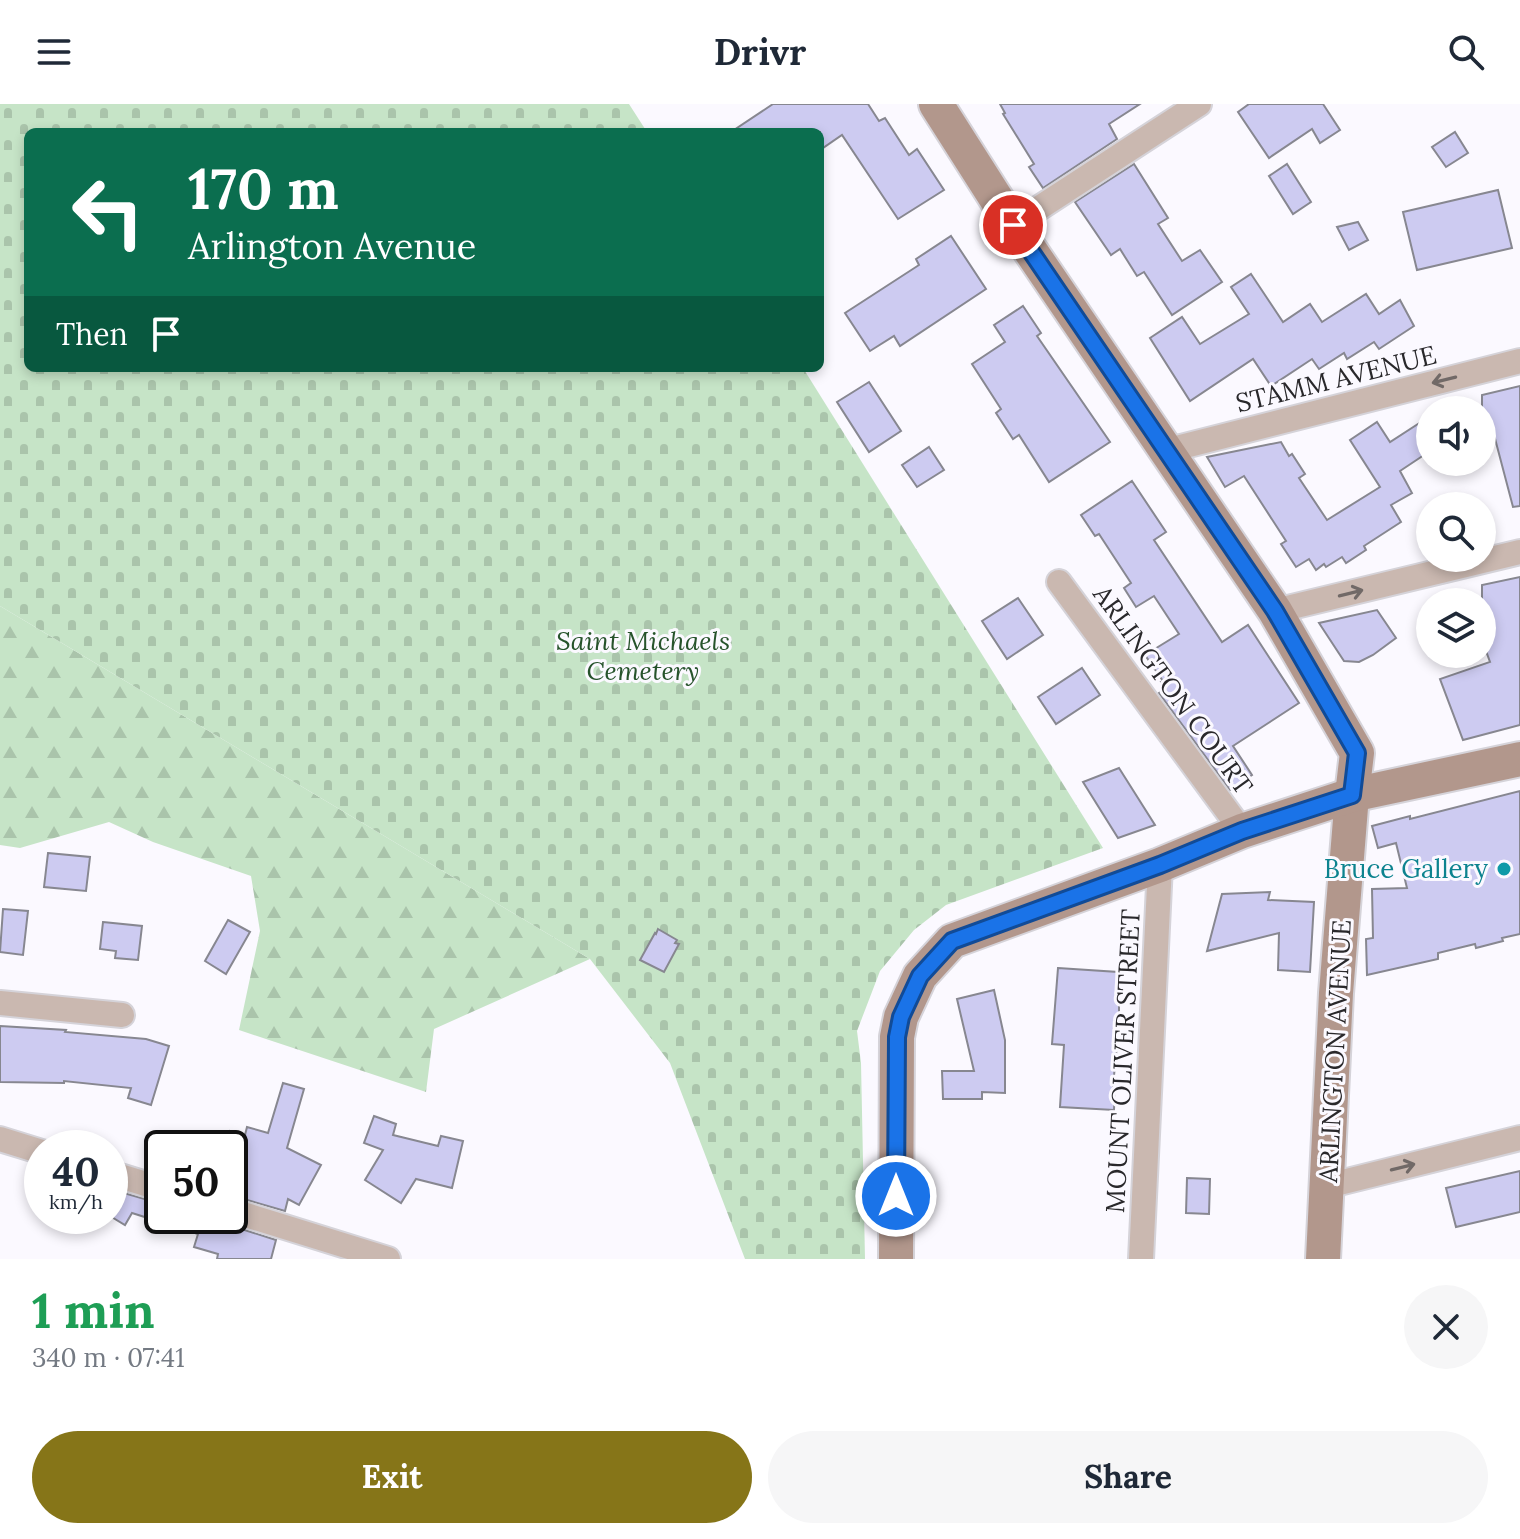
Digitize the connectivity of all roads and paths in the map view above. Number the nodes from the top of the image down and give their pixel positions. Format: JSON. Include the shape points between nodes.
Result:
{"nodes":[{"id":1,"x":936,"y":104,"type":"edge"},
{"id":2,"x":1199,"y":104,"type":"edge"},
{"id":3,"x":1013,"y":225,"type":"junction"},
{"id":4,"x":1520,"y":361,"type":"edge"},
{"id":5,"x":1165,"y":451,"type":"junction"},
{"id":6,"x":1520,"y":552,"type":"edge"},
{"id":7,"x":1059,"y":582,"type":"dead end"},
{"id":8,"x":1275,"y":611,"type":"junction"},
{"id":9,"x":1520,"y":759,"type":"edge"},
{"id":10,"x":1352,"y":795,"type":"junction"},
{"id":11,"x":1242,"y":831,"type":"junction"},
{"id":12,"x":1160,"y":865,"type":"junction"},
{"id":13,"x":0,"y":1003,"type":"edge"},
{"id":14,"x":122,"y":1015,"type":"dead end"},
{"id":15,"x":1520,"y":1138,"type":"edge"},
{"id":16,"x":0,"y":1139,"type":"edge"},
{"id":17,"x":24,"y":1146,"type":"edge"},
{"id":18,"x":1327,"y":1186,"type":"junction"},
{"id":19,"x":248,"y":1216,"type":"edge"},
{"id":20,"x":388,"y":1259,"type":"edge"},
{"id":21,"x":896,"y":1259,"type":"edge"},
{"id":22,"x":1141,"y":1259,"type":"edge"},
{"id":23,"x":1323,"y":1259,"type":"edge"}],
"edges":[{"from":1,"to":3,"type":"main road","name":"ARLINGTON AVENUE"},
{"from":2,"to":3,"type":"street"},
{"from":3,"to":5,"type":"main road","name":"ARLINGTON AVENUE"},
{"from":4,"to":5,"type":"street","name":"STAMM AVENUE","one_way":true},
{"from":5,"to":8,"type":"main road","name":"ARLINGTON AVENUE"},
{"from":8,"to":6,"type":"street","one_way":true},
{"from":7,"to":11,"type":"street","name":"ARLINGTON COURT"},
{"from":8,"to":10,"type":"main road","name":"ARLINGTON AVENUE","via":[[1357,753]]},
{"from":9,"to":10,"type":"main road"},
{"from":10,"to":11,"type":"main road"},
{"from":10,"to":18,"type":"main road","name":"ARLINGTON AVENUE"},
{"from":11,"to":12,"type":"main road"},
{"from":12,"to":21,"type":"main road","via":[[952,941],[920,976],[897,1037]]},
{"from":12,"to":22,"type":"street","name":"MOUNT OLIVER STREET"},
{"from":13,"to":14,"type":"street"},
{"from":18,"to":15,"type":"street","one_way":true},
{"from":16,"to":17,"type":"street"},
{"from":18,"to":23,"type":"main road","name":"ARLINGTON AVENUE"},
{"from":19,"to":20,"type":"street"}]}
